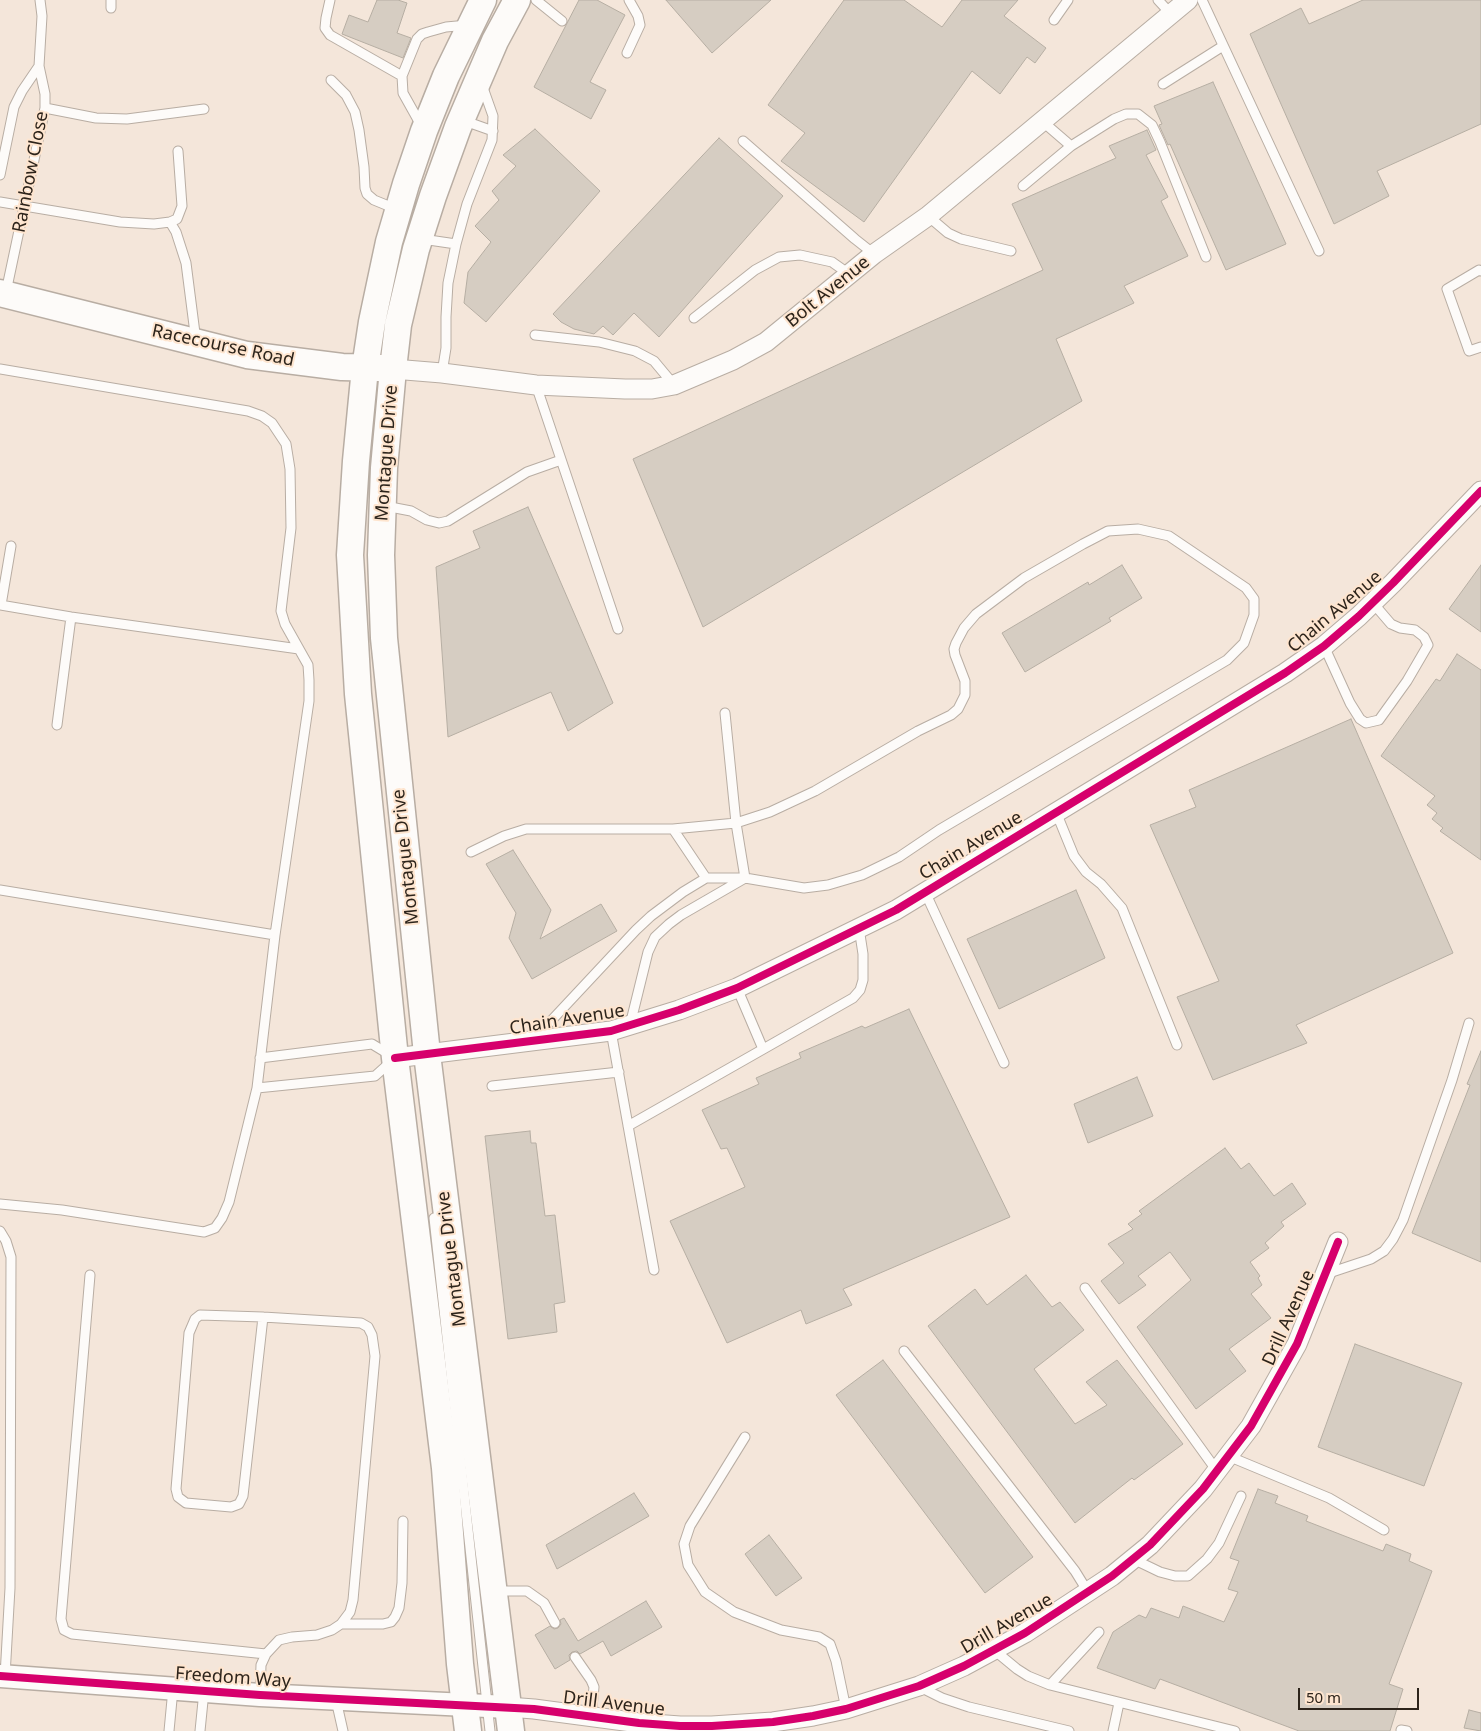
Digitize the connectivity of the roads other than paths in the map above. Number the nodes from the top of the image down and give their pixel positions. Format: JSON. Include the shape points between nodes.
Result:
{"nodes":[{"id":1,"x":40,"y":0,"type":"edge"},
{"id":2,"x":330,"y":0,"type":"edge"},
{"id":3,"x":483,"y":0,"type":"edge"},
{"id":4,"x":517,"y":0,"type":"edge"},
{"id":5,"x":536,"y":0,"type":"edge"},
{"id":6,"x":628,"y":0,"type":"edge"},
{"id":7,"x":1068,"y":0,"type":"edge"},
{"id":8,"x":1158,"y":0,"type":"edge"},
{"id":9,"x":1188,"y":0,"type":"edge"},
{"id":10,"x":1202,"y":0,"type":"edge"},
{"id":11,"x":1171,"y":14,"type":"junction"},
{"id":12,"x":1054,"y":20,"type":"dead end"},
{"id":13,"x":562,"y":21,"type":"dead end"},
{"id":14,"x":470,"y":25,"type":"junction"},
{"id":15,"x":1223,"y":46,"type":"junction"},
{"id":16,"x":627,"y":53,"type":"dead end"},
{"id":17,"x":39,"y":66,"type":"junction"},
{"id":18,"x":402,"y":76,"type":"junction"},
{"id":19,"x":479,"y":78,"type":"junction"},
{"id":20,"x":332,"y":80,"type":"dead end"},
{"id":21,"x":1163,"y":84,"type":"dead end"},
{"id":22,"x":46,"y":108,"type":"junction"},
{"id":23,"x":204,"y":108,"type":"dead end"},
{"id":24,"x":462,"y":120,"type":"junction"},
{"id":25,"x":1042,"y":121,"type":"junction"},
{"id":26,"x":424,"y":131,"type":"junction"},
{"id":27,"x":493,"y":131,"type":"junction"},
{"id":28,"x":742,"y":141,"type":"dead end"},
{"id":29,"x":1070,"y":146,"type":"junction"},
{"id":30,"x":178,"y":151,"type":"dead end"},
{"id":31,"x":0,"y":175,"type":"edge"},
{"id":32,"x":1023,"y":186,"type":"dead end"},
{"id":33,"x":0,"y":202,"type":"edge"},
{"id":34,"x":25,"y":206,"type":"junction"},
{"id":35,"x":398,"y":211,"type":"junction"},
{"id":36,"x":928,"y":216,"type":"junction"},
{"id":37,"x":170,"y":222,"type":"junction"},
{"id":38,"x":419,"y":238,"type":"junction"},
{"id":39,"x":456,"y":244,"type":"junction"},
{"id":40,"x":1011,"y":251,"type":"dead end"},
{"id":41,"x":1318,"y":251,"type":"dead end"},
{"id":42,"x":874,"y":254,"type":"junction"},
{"id":43,"x":1206,"y":257,"type":"dead end"},
{"id":44,"x":1481,"y":271,"type":"edge"},
{"id":45,"x":849,"y":274,"type":"junction"},
{"id":46,"x":2,"y":300,"type":"edge"},
{"id":47,"x":694,"y":318,"type":"dead end"},
{"id":48,"x":535,"y":335,"type":"dead end"},
{"id":49,"x":196,"y":342,"type":"junction"},
{"id":50,"x":1481,"y":347,"type":"edge"},
{"id":51,"x":365,"y":368,"type":"junction"},
{"id":52,"x":0,"y":369,"type":"edge"},
{"id":53,"x":393,"y":369,"type":"junction"},
{"id":54,"x":442,"y":373,"type":"junction"},
{"id":55,"x":536,"y":385,"type":"junction"},
{"id":56,"x":674,"y":385,"type":"junction"},
{"id":57,"x":561,"y":460,"type":"junction"},
{"id":58,"x":1481,"y":491,"type":"edge"},
{"id":59,"x":383,"y":505,"type":"junction"},
{"id":60,"x":11,"y":546,"type":"dead end"},
{"id":61,"x":1373,"y":603,"type":"junction"},
{"id":62,"x":0,"y":605,"type":"edge"},
{"id":63,"x":71,"y":617,"type":"junction"},
{"id":64,"x":618,"y":629,"type":"dead end"},
{"id":65,"x":384,"y":638,"type":"junction"},
{"id":66,"x":1324,"y":646,"type":"junction"},
{"id":67,"x":299,"y":649,"type":"junction"},
{"id":68,"x":379,"y":684,"type":"dead end"},
{"id":69,"x":725,"y":713,"type":"dead end"},
{"id":70,"x":57,"y":725,"type":"dead end"},
{"id":71,"x":1056,"y":812,"type":"junction"},
{"id":72,"x":736,"y":824,"type":"junction"},
{"id":73,"x":673,"y":829,"type":"junction"},
{"id":74,"x":471,"y":852,"type":"dead end"},
{"id":75,"x":706,"y":878,"type":"junction"},
{"id":76,"x":745,"y":878,"type":"junction"},
{"id":77,"x":0,"y":890,"type":"edge"},
{"id":78,"x":925,"y":892,"type":"junction"},
{"id":79,"x":859,"y":928,"type":"junction"},
{"id":80,"x":275,"y":935,"type":"junction"},
{"id":81,"x":737,"y":988,"type":"junction"},
{"id":82,"x":1469,"y":1023,"type":"dead end"},
{"id":83,"x":630,"y":1025,"type":"junction"},
{"id":84,"x":611,"y":1031,"type":"junction"},
{"id":85,"x":532,"y":1042,"type":"junction"},
{"id":86,"x":1177,"y":1045,"type":"dead end"},
{"id":87,"x":763,"y":1049,"type":"junction"},
{"id":88,"x":427,"y":1054,"type":"junction"},
{"id":89,"x":260,"y":1058,"type":"junction"},
{"id":90,"x":395,"y":1058,"type":"junction"},
{"id":91,"x":1004,"y":1063,"type":"dead end"},
{"id":92,"x":619,"y":1072,"type":"junction"},
{"id":93,"x":492,"y":1086,"type":"dead end"},
{"id":94,"x":257,"y":1088,"type":"junction"},
{"id":95,"x":422,"y":1088,"type":"dead end"},
{"id":96,"x":628,"y":1126,"type":"junction"},
{"id":97,"x":0,"y":1204,"type":"edge"},
{"id":98,"x":434,"y":1213,"type":"dead end"},
{"id":99,"x":0,"y":1231,"type":"edge"},
{"id":100,"x":1338,"y":1242,"type":"dead end"},
{"id":101,"x":654,"y":1270,"type":"dead end"},
{"id":102,"x":1325,"y":1274,"type":"junction"},
{"id":103,"x":90,"y":1276,"type":"dead end"},
{"id":104,"x":1086,"y":1288,"type":"dead end"},
{"id":105,"x":263,"y":1316,"type":"junction"},
{"id":106,"x":904,"y":1351,"type":"dead end"},
{"id":107,"x":745,"y":1437,"type":"dead end"},
{"id":108,"x":1222,"y":1464,"type":"junction"},
{"id":109,"x":1241,"y":1496,"type":"dead end"},
{"id":110,"x":403,"y":1521,"type":"dead end"},
{"id":111,"x":1384,"y":1530,"type":"dead end"},
{"id":112,"x":1133,"y":1559,"type":"junction"},
{"id":113,"x":495,"y":1592,"type":"junction"},
{"id":114,"x":1088,"y":1593,"type":"junction"},
{"id":115,"x":4,"y":1622,"type":"edge"},
{"id":116,"x":555,"y":1623,"type":"dead end"},
{"id":117,"x":341,"y":1624,"type":"junction"},
{"id":118,"x":1099,"y":1632,"type":"dead end"},
{"id":119,"x":994,"y":1650,"type":"junction"},
{"id":120,"x":266,"y":1654,"type":"junction"},
{"id":121,"x":576,"y":1657,"type":"dead end"},
{"id":122,"x":2,"y":1676,"type":"edge"},
{"id":123,"x":1050,"y":1685,"type":"junction"},
{"id":124,"x":920,"y":1686,"type":"junction"},
{"id":125,"x":173,"y":1688,"type":"junction"},
{"id":126,"x":204,"y":1691,"type":"junction"},
{"id":127,"x":260,"y":1695,"type":"junction"},
{"id":128,"x":336,"y":1699,"type":"junction"},
{"id":129,"x":1119,"y":1703,"type":"junction"},
{"id":130,"x":846,"y":1709,"type":"junction"},
{"id":131,"x":493,"y":1713,"type":"edge"},
{"id":132,"x":591,"y":1717,"type":"junction"},
{"id":133,"x":644,"y":1728,"type":"edge"},
{"id":134,"x":713,"y":1729,"type":"edge"},
{"id":135,"x":170,"y":1731,"type":"edge"},
{"id":136,"x":200,"y":1731,"type":"edge"},
{"id":137,"x":343,"y":1731,"type":"edge"},
{"id":138,"x":468,"y":1731,"type":"edge"},
{"id":139,"x":490,"y":1731,"type":"edge"},
{"id":140,"x":1069,"y":1731,"type":"edge"},
{"id":141,"x":1113,"y":1731,"type":"edge"},
{"id":142,"x":1235,"y":1731,"type":"edge"}],
"edges":[{"from":1,"to":17,"type":"lane","name":"Rainbow Close"},
{"from":2,"to":18,"type":"lane","via":[[325,28],[330,35]]},
{"from":3,"to":14,"type":"main road","name":"Montague Drive"},
{"from":4,"to":19,"type":"main road","name":"Montague Drive"},
{"from":5,"to":13,"type":"lane"},
{"from":6,"to":16,"type":"lane","via":[[640,25]]},
{"from":7,"to":12,"type":"lane"},
{"from":8,"to":11,"type":"lane"},
{"from":9,"to":11,"type":"street","name":"Bolt Avenue"},
{"from":10,"to":15,"type":"lane"},
{"from":11,"to":25,"type":"street","name":"Bolt Avenue"},
{"from":14,"to":18,"type":"lane","via":[[422,34]]},
{"from":14,"to":26,"type":"main road","name":"Montague Drive"},
{"from":15,"to":21,"type":"lane"},
{"from":15,"to":41,"type":"lane"},
{"from":17,"to":22,"type":"lane","name":"Rainbow Close"},
{"from":17,"to":31,"type":"lane","name":"Rainbow Close","via":[[14,107]]},
{"from":18,"to":26,"type":"lane","via":[[403,93]]},
{"from":19,"to":24,"type":"main road","name":"Montague Drive"},
{"from":19,"to":27,"type":"lane","via":[[493,116]]},
{"from":20,"to":35,"type":"lane","via":[[346,95],[355,112],[367,194]]},
{"from":22,"to":23,"type":"lane","via":[[96,118],[127,118]]},
{"from":22,"to":34,"type":"lane","name":"Rainbow Close"},
{"from":24,"to":27,"type":"lane"},
{"from":24,"to":38,"type":"main road","name":"Montague Drive"},
{"from":25,"to":29,"type":"lane"},
{"from":25,"to":36,"type":"street","name":"Bolt Avenue"},
{"from":26,"to":35,"type":"main road","name":"Montague Drive"},
{"from":27,"to":39,"type":"lane"},
{"from":28,"to":42,"type":"lane"},
{"from":29,"to":32,"type":"lane"},
{"from":29,"to":43,"type":"lane","via":[[1126,114],[1138,114],[1152,125]]},
{"from":30,"to":37,"type":"lane","via":[[182,206],[177,219]]},
{"from":33,"to":34,"type":"lane"},
{"from":34,"to":37,"type":"lane","via":[[120,222]]},
{"from":34,"to":46,"type":"lane","name":"Rainbow Close"},
{"from":35,"to":51,"type":"main road","name":"Montague Drive"},
{"from":36,"to":40,"type":"lane","via":[[948,233],[961,239]]},
{"from":36,"to":42,"type":"street","name":"Bolt Avenue"},
{"from":37,"to":49,"type":"lane","via":[[186,263]]},
{"from":38,"to":39,"type":"lane"},
{"from":38,"to":53,"type":"main road","name":"Montague Drive","via":[[398,325]]},
{"from":39,"to":54,"type":"lane","via":[[448,283]]},
{"from":42,"to":45,"type":"street","name":"Bolt Avenue"},
{"from":44,"to":50,"type":"lane","via":[[1447,289],[1470,351]]},
{"from":45,"to":47,"type":"lane","via":[[832,262],[800,256],[779,257],[755,270]]},
{"from":45,"to":56,"type":"street","name":"Bolt Avenue","via":[[766,342]]},
{"from":46,"to":49,"type":"main road","name":"Racecourse Road"},
{"from":48,"to":56,"type":"lane","via":[[599,342],[636,351],[654,360]]},
{"from":49,"to":51,"type":"main road","name":"Racecourse Road","via":[[247,355]]},
{"from":51,"to":53,"type":"main road","name":"Racecourse Road"},
{"from":51,"to":90,"type":"main road","name":"Montague Drive","via":[[350,569],[358,694]]},
{"from":52,"to":67,"type":"lane","via":[[248,411],[272,423],[286,444],[290,469],[291,528],[281,611]]},
{"from":53,"to":54,"type":"street","name":"Bolt Avenue"},
{"from":53,"to":59,"type":"main road","name":"Montague Drive"},
{"from":54,"to":55,"type":"street","name":"Bolt Avenue"},
{"from":55,"to":56,"type":"street","name":"Bolt Avenue","via":[[625,390]]},
{"from":55,"to":57,"type":"lane"},
{"from":57,"to":59,"type":"lane","via":[[527,472],[448,521],[439,523],[411,511]]},
{"from":57,"to":64,"type":"lane"},
{"from":58,"to":61,"type":"street","name":"Chain Avenue"},
{"from":59,"to":65,"type":"main road","name":"Montague Drive"},
{"from":60,"to":62,"type":"lane"},
{"from":61,"to":66,"type":"street","name":"Chain Avenue"},
{"from":61,"to":66,"type":"lane","via":[[1391,624],[1415,630],[1428,645],[1379,720],[1366,723],[1360,719]]},
{"from":62,"to":63,"type":"lane"},
{"from":63,"to":67,"type":"lane"},
{"from":63,"to":70,"type":"lane"},
{"from":65,"to":68,"type":"lane"},
{"from":65,"to":88,"type":"main road","name":"Montague Drive","via":[[411,934]]},
{"from":66,"to":71,"type":"street","name":"Chain Avenue"},
{"from":67,"to":80,"type":"lane","via":[[308,665],[309,701]]},
{"from":69,"to":72,"type":"lane"},
{"from":71,"to":78,"type":"street","name":"Chain Avenue"},
{"from":71,"to":86,"type":"lane","via":[[1074,856],[1122,908]]},
{"from":72,"to":73,"type":"lane"},
{"from":72,"to":76,"type":"lane"},
{"from":72,"to":76,"type":"lane","via":[[814,791],[951,715],[966,695],[965,681],[955,655],[956,642],[976,614],[1024,578],[1108,532],[1138,529],[1169,536],[1246,588],[1254,599],[1254,615],[1244,642],[1227,660],[898,857],[862,875],[828,885],[804,888]]},
{"from":73,"to":74,"type":"lane","via":[[526,830],[504,836]]},
{"from":73,"to":75,"type":"lane"},
{"from":75,"to":76,"type":"lane"},
{"from":75,"to":85,"type":"lane","via":[[669,902],[641,926]]},
{"from":76,"to":83,"type":"lane","via":[[681,915],[655,937],[648,952]]},
{"from":77,"to":80,"type":"lane"},
{"from":78,"to":79,"type":"street","name":"Chain Avenue"},
{"from":78,"to":91,"type":"lane"},
{"from":79,"to":81,"type":"street","name":"Chain Avenue"},
{"from":79,"to":87,"type":"lane","via":[[863,954],[860,990],[853,998]]},
{"from":80,"to":89,"type":"lane"},
{"from":81,"to":83,"type":"street","name":"Chain Avenue"},
{"from":81,"to":87,"type":"lane"},
{"from":82,"to":102,"type":"lane","via":[[1452,1080],[1394,1239],[1371,1259]]},
{"from":83,"to":84,"type":"street","name":"Chain Avenue"},
{"from":84,"to":85,"type":"street","name":"Chain Avenue"},
{"from":84,"to":92,"type":"lane"},
{"from":85,"to":88,"type":"street","name":"Chain Avenue"},
{"from":87,"to":96,"type":"lane"},
{"from":88,"to":90,"type":"street","name":"Chain Avenue"},
{"from":88,"to":95,"type":"lane"},
{"from":88,"to":113,"type":"main road","name":"Montague Drive"},
{"from":89,"to":90,"type":"lane","via":[[372,1044]]},
{"from":89,"to":94,"type":"lane"},
{"from":90,"to":94,"type":"lane","via":[[375,1076]]},
{"from":90,"to":131,"type":"main road","name":"Montague Drive","via":[[445,1468]]},
{"from":92,"to":93,"type":"lane"},
{"from":92,"to":96,"type":"lane"},
{"from":94,"to":97,"type":"lane","via":[[229,1202],[215,1228],[204,1232]]},
{"from":96,"to":101,"type":"lane"},
{"from":98,"to":131,"type":"lane"},
{"from":99,"to":115,"type":"lane","via":[[11,1257],[10,1588]]},
{"from":100,"to":102,"type":"street","name":"Drill Avenue"},
{"from":102,"to":108,"type":"street","name":"Drill Avenue","via":[[1297,1344],[1251,1426]]},
{"from":103,"to":120,"type":"lane","via":[[61,1619],[64,1630],[72,1634]]},
{"from":104,"to":108,"type":"lane"},
{"from":105,"to":105,"type":"lane","via":[[200,1316],[191,1326],[176,1489],[178,1497],[186,1503],[231,1507],[239,1504],[243,1496]]},
{"from":105,"to":117,"type":"lane","via":[[361,1323],[372,1335],[375,1356],[353,1600],[350,1612]]},
{"from":106,"to":114,"type":"lane","via":[[1075,1571]]},
{"from":107,"to":130,"type":"lane","via":[[690,1526],[684,1544],[688,1565],[705,1592],[734,1612],[781,1630],[819,1637],[830,1644]]},
{"from":108,"to":111,"type":"lane","via":[[1330,1498]]},
{"from":108,"to":112,"type":"street","name":"Drill Avenue","via":[[1203,1489]]},
{"from":109,"to":112,"type":"lane","via":[[1219,1543],[1188,1576],[1160,1572]]},
{"from":110,"to":117,"type":"lane","via":[[402,1583],[395,1617],[383,1624]]},
{"from":112,"to":114,"type":"street","name":"Drill Avenue"},
{"from":113,"to":116,"type":"lane","via":[[527,1591],[544,1603]]},
{"from":113,"to":131,"type":"main road","name":"Montague Drive"},
{"from":114,"to":119,"type":"street","name":"Drill Avenue"},
{"from":115,"to":122,"type":"lane"},
{"from":117,"to":120,"type":"lane","via":[[317,1635],[279,1640]]},
{"from":118,"to":123,"type":"lane"},
{"from":119,"to":123,"type":"lane","via":[[1028,1676]]},
{"from":119,"to":124,"type":"street","name":"Drill Avenue"},
{"from":120,"to":127,"type":"lane"},
{"from":121,"to":132,"type":"lane","via":[[594,1687]]},
{"from":122,"to":125,"type":"street","name":"Freedom Way"},
{"from":123,"to":129,"type":"lane"},
{"from":124,"to":130,"type":"street","name":"Drill Avenue"},
{"from":124,"to":140,"type":"lane","via":[[968,1707]]},
{"from":125,"to":126,"type":"street","name":"Freedom Way"},
{"from":125,"to":135,"type":"lane"},
{"from":126,"to":127,"type":"street","name":"Freedom Way"},
{"from":126,"to":136,"type":"lane"},
{"from":127,"to":128,"type":"street","name":"Freedom Way"},
{"from":128,"to":131,"type":"street","name":"Freedom Way"},
{"from":128,"to":137,"type":"lane"},
{"from":129,"to":141,"type":"lane"},
{"from":129,"to":142,"type":"lane"},
{"from":130,"to":134,"type":"street","name":"Drill Avenue"},
{"from":131,"to":132,"type":"street","name":"Drill Avenue","via":[[534,1709]]},
{"from":131,"to":138,"type":"main road","name":"Montague Drive"},
{"from":131,"to":139,"type":"lane"},
{"from":132,"to":133,"type":"street","name":"Drill Avenue"},
{"from":133,"to":134,"type":"street","name":"Drill Avenue"}]}
